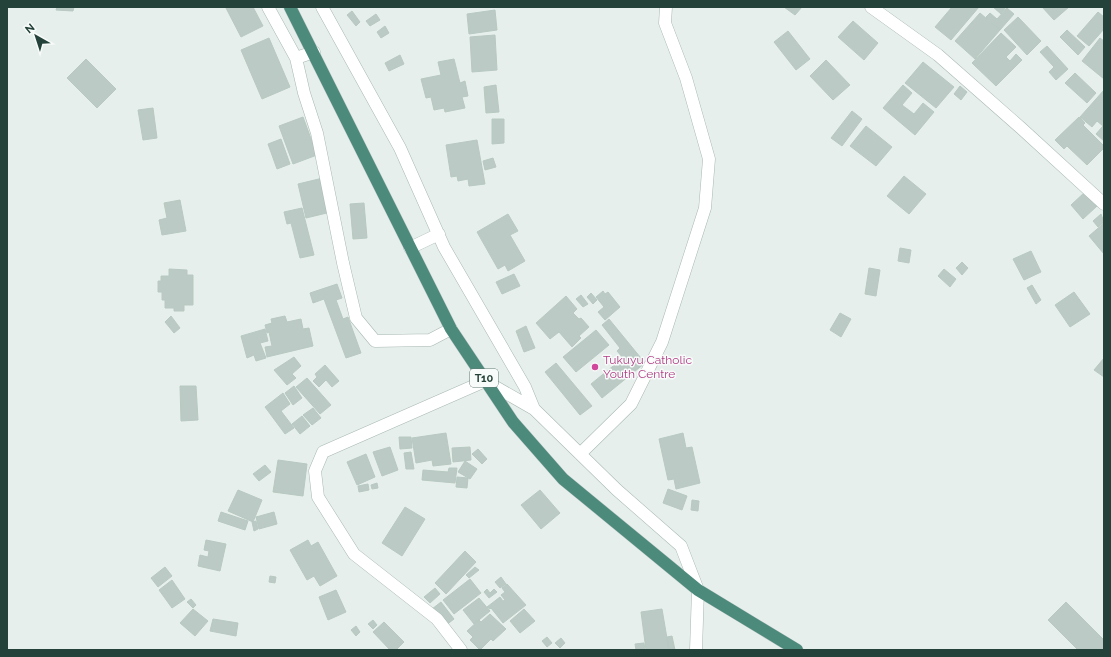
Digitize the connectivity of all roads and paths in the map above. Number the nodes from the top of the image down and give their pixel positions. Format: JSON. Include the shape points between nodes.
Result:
{"nodes":[{"id":1,"x":268,"y":7,"type":"edge"},
{"id":2,"x":290,"y":7,"type":"edge"},
{"id":3,"x":322,"y":7,"type":"edge"},
{"id":4,"x":666,"y":7,"type":"edge"},
{"id":5,"x":871,"y":7,"type":"edge"},
{"id":6,"x":314,"y":52,"type":"junction"},
{"id":7,"x":296,"y":58,"type":"junction"},
{"id":8,"x":1104,"y":204,"type":"edge"},
{"id":9,"x":439,"y":234,"type":"junction"},
{"id":10,"x":410,"y":248,"type":"junction"},
{"id":11,"x":451,"y":329,"type":"junction"},
{"id":12,"x":486,"y":381,"type":"junction"},
{"id":13,"x":534,"y":409,"type":"junction"},
{"id":14,"x":580,"y":454,"type":"junction"},
{"id":15,"x":698,"y":590,"type":"junction"},
{"id":16,"x":461,"y":650,"type":"edge"},
{"id":17,"x":696,"y":650,"type":"edge"},
{"id":18,"x":797,"y":650,"type":"edge"}],
"edges":[{"from":1,"to":7,"type":"street"},
{"from":2,"to":6,"type":"highway","number":"T10"},
{"from":3,"to":9,"type":"street","via":[[400,148]]},
{"from":4,"to":14,"type":"street","via":[[665,23],[686,78],[709,159],[705,208],[662,342],[652,363],[631,404]]},
{"from":5,"to":8,"type":"street","via":[[938,55]]},
{"from":6,"to":7,"type":"street"},
{"from":6,"to":10,"type":"highway","number":"T10"},
{"from":7,"to":11,"type":"street","via":[[304,93],[318,133],[356,318],[375,341],[430,340]]},
{"from":9,"to":10,"type":"street"},
{"from":9,"to":13,"type":"street","via":[[525,387]]},
{"from":10,"to":11,"type":"highway","number":"T10"},
{"from":11,"to":12,"type":"highway","number":"T10"},
{"from":12,"to":13,"type":"street"},
{"from":12,"to":15,"type":"highway","number":"T10","via":[[513,422],[563,479]]},
{"from":12,"to":16,"type":"street","via":[[323,452],[314,472],[318,497],[354,554],[437,619]]},
{"from":13,"to":14,"type":"street"},
{"from":14,"to":15,"type":"street","via":[[681,546]]},
{"from":15,"to":17,"type":"street"},
{"from":15,"to":18,"type":"highway","number":"T10"}]}
